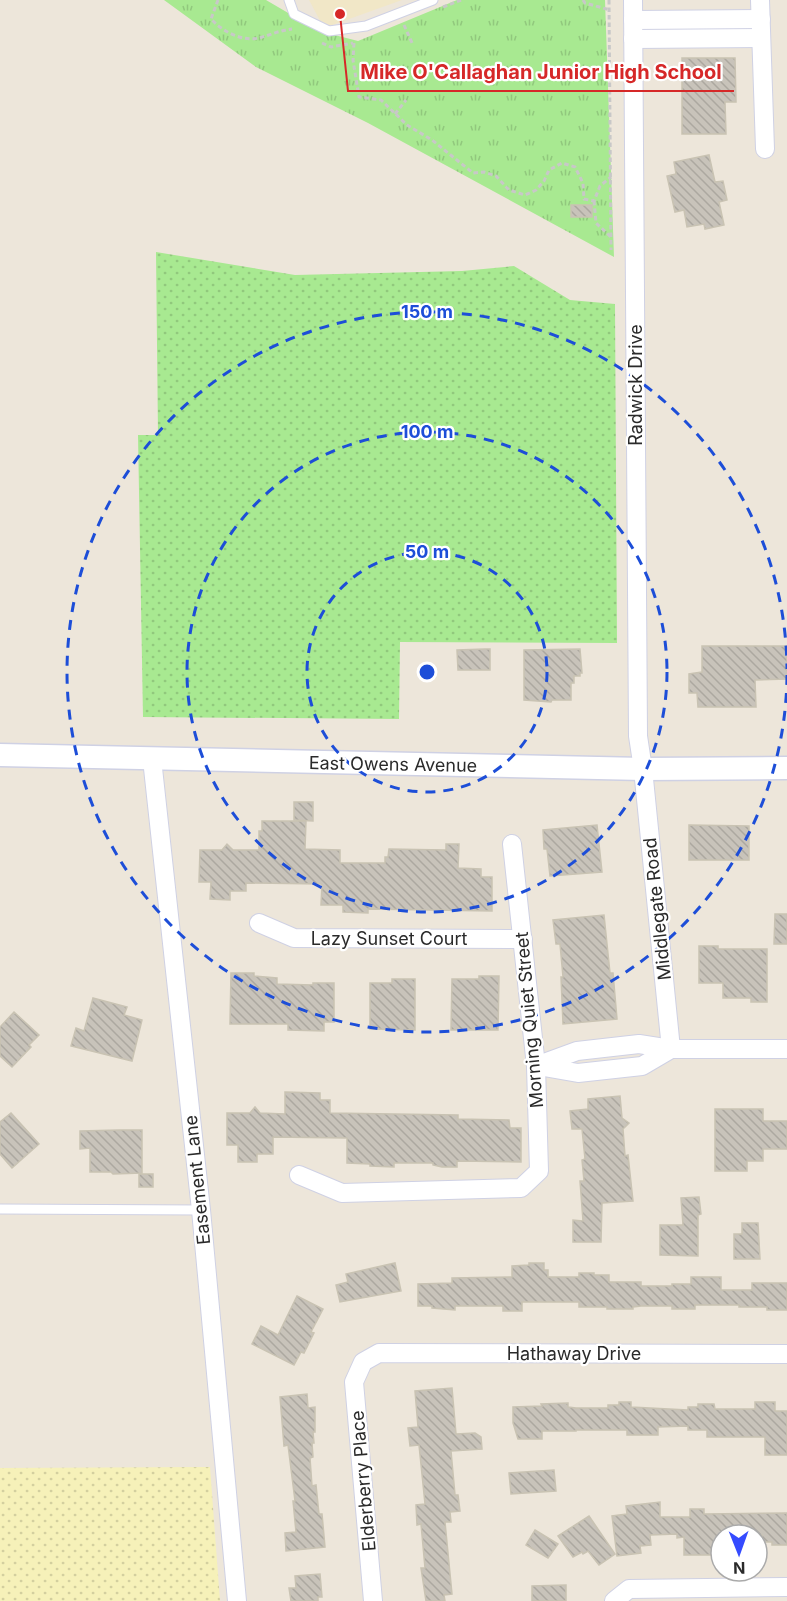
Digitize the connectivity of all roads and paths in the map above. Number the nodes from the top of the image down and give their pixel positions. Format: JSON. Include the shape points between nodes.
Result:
{"nodes":[{"id":1,"x":218,"y":0,"type":"edge"},
{"id":2,"x":289,"y":0,"type":"edge"},
{"id":3,"x":433,"y":0,"type":"edge"},
{"id":4,"x":583,"y":0,"type":"edge"},
{"id":5,"x":609,"y":0,"type":"edge"},
{"id":6,"x":633,"y":0,"type":"edge"},
{"id":7,"x":760,"y":0,"type":"edge"},
{"id":8,"x":610,"y":10,"type":"junction"},
{"id":9,"x":761,"y":19,"type":"junction"},
{"id":10,"x":633,"y":20,"type":"junction"},
{"id":11,"x":403,"y":23,"type":"dead end"},
{"id":12,"x":291,"y":28,"type":"dead end"},
{"id":13,"x":761,"y":38,"type":"junction"},
{"id":14,"x":633,"y":39,"type":"junction"},
{"id":15,"x":354,"y":43,"type":"dead end"},
{"id":16,"x":413,"y":45,"type":"dead end"},
{"id":17,"x":406,"y":100,"type":"dead end"},
{"id":18,"x":395,"y":114,"type":"junction"},
{"id":19,"x":765,"y":149,"type":"dead end"},
{"id":20,"x":610,"y":177,"type":"junction"},
{"id":21,"x":594,"y":201,"type":"junction"},
{"id":22,"x":611,"y":237,"type":"junction"},
{"id":23,"x":611,"y":250,"type":"dead end"},
{"id":24,"x":0,"y":755,"type":"edge"},
{"id":25,"x":152,"y":759,"type":"junction"},
{"id":26,"x":787,"y":768,"type":"edge"},
{"id":27,"x":643,"y":769,"type":"junction"},
{"id":28,"x":512,"y":844,"type":"dead end"},
{"id":29,"x":259,"y":923,"type":"dead end"},
{"id":30,"x":523,"y":939,"type":"junction"},
{"id":31,"x":671,"y":1048,"type":"junction"},
{"id":32,"x":593,"y":1049,"type":"junction"},
{"id":33,"x":787,"y":1049,"type":"edge"},
{"id":34,"x":536,"y":1066,"type":"junction"},
{"id":35,"x":596,"y":1071,"type":"junction"},
{"id":36,"x":300,"y":1175,"type":"dead end"},
{"id":37,"x":0,"y":1209,"type":"edge"},
{"id":38,"x":201,"y":1210,"type":"junction"},
{"id":39,"x":787,"y":1354,"type":"edge"},
{"id":40,"x":363,"y":1362,"type":"joint"},
{"id":41,"x":787,"y":1587,"type":"edge"},
{"id":42,"x":237,"y":1601,"type":"edge"},
{"id":43,"x":373,"y":1601,"type":"edge"},
{"id":44,"x":614,"y":1601,"type":"edge"}],
"edges":[{"from":1,"to":12,"type":"path","via":[[211,19],[237,36],[256,39]]},
{"from":2,"to":3,"type":"lane","via":[[294,14],[329,31],[366,26]]},
{"from":4,"to":8,"type":"path"},
{"from":5,"to":8,"type":"path"},
{"from":6,"to":10,"type":"street","name":"Radwick Drive"},
{"from":7,"to":9,"type":"street"},
{"from":8,"to":20,"type":"path"},
{"from":9,"to":10,"type":"street"},
{"from":9,"to":13,"type":"street"},
{"from":10,"to":14,"type":"street","name":"Radwick Drive"},
{"from":11,"to":16,"type":"path"},
{"from":13,"to":14,"type":"street"},
{"from":13,"to":19,"type":"street"},
{"from":14,"to":27,"type":"street","name":"Radwick Drive","via":[[638,736]]},
{"from":15,"to":18,"type":"path","via":[[359,97],[381,100]]},
{"from":17,"to":18,"type":"path"},
{"from":18,"to":21,"type":"path","via":[[473,173],[496,176],[509,190],[525,195],[536,190],[549,170],[562,163],[575,167],[583,183],[584,199]]},
{"from":20,"to":21,"type":"path","via":[[600,186]]},
{"from":20,"to":22,"type":"path"},
{"from":21,"to":22,"type":"path","via":[[596,223]]},
{"from":22,"to":23,"type":"path"},
{"from":24,"to":25,"type":"street","name":"East Owens Avenue"},
{"from":25,"to":27,"type":"street","name":"East Owens Avenue"},
{"from":25,"to":38,"type":"street","name":"Easement Lane"},
{"from":26,"to":27,"type":"street","name":"East Owens Avenue"},
{"from":27,"to":31,"type":"street","name":"Middlegate Road"},
{"from":28,"to":30,"type":"street","name":"Morning Quiet Street"},
{"from":29,"to":30,"type":"street","name":"Lazy Sunset Court","via":[[294,938]]},
{"from":30,"to":34,"type":"street","name":"Morning Quiet Street"},
{"from":31,"to":32,"type":"street","via":[[639,1044]]},
{"from":31,"to":33,"type":"street"},
{"from":31,"to":35,"type":"street","via":[[642,1066]]},
{"from":32,"to":34,"type":"street"},
{"from":32,"to":35,"type":"lane"},
{"from":34,"to":35,"type":"street","via":[[578,1073]]},
{"from":34,"to":36,"type":"street","name":"Morning Quiet Street","via":[[539,1171],[521,1188],[342,1193]]},
{"from":37,"to":38,"type":"lane"},
{"from":38,"to":42,"type":"street","name":"Easement Lane"},
{"from":39,"to":40,"type":"street","name":"Hathaway Drive","via":[[379,1353]]},
{"from":40,"to":43,"type":"street","name":"Elderberry Place","via":[[354,1382]]},
{"from":41,"to":44,"type":"street","via":[[629,1589]]}]}
